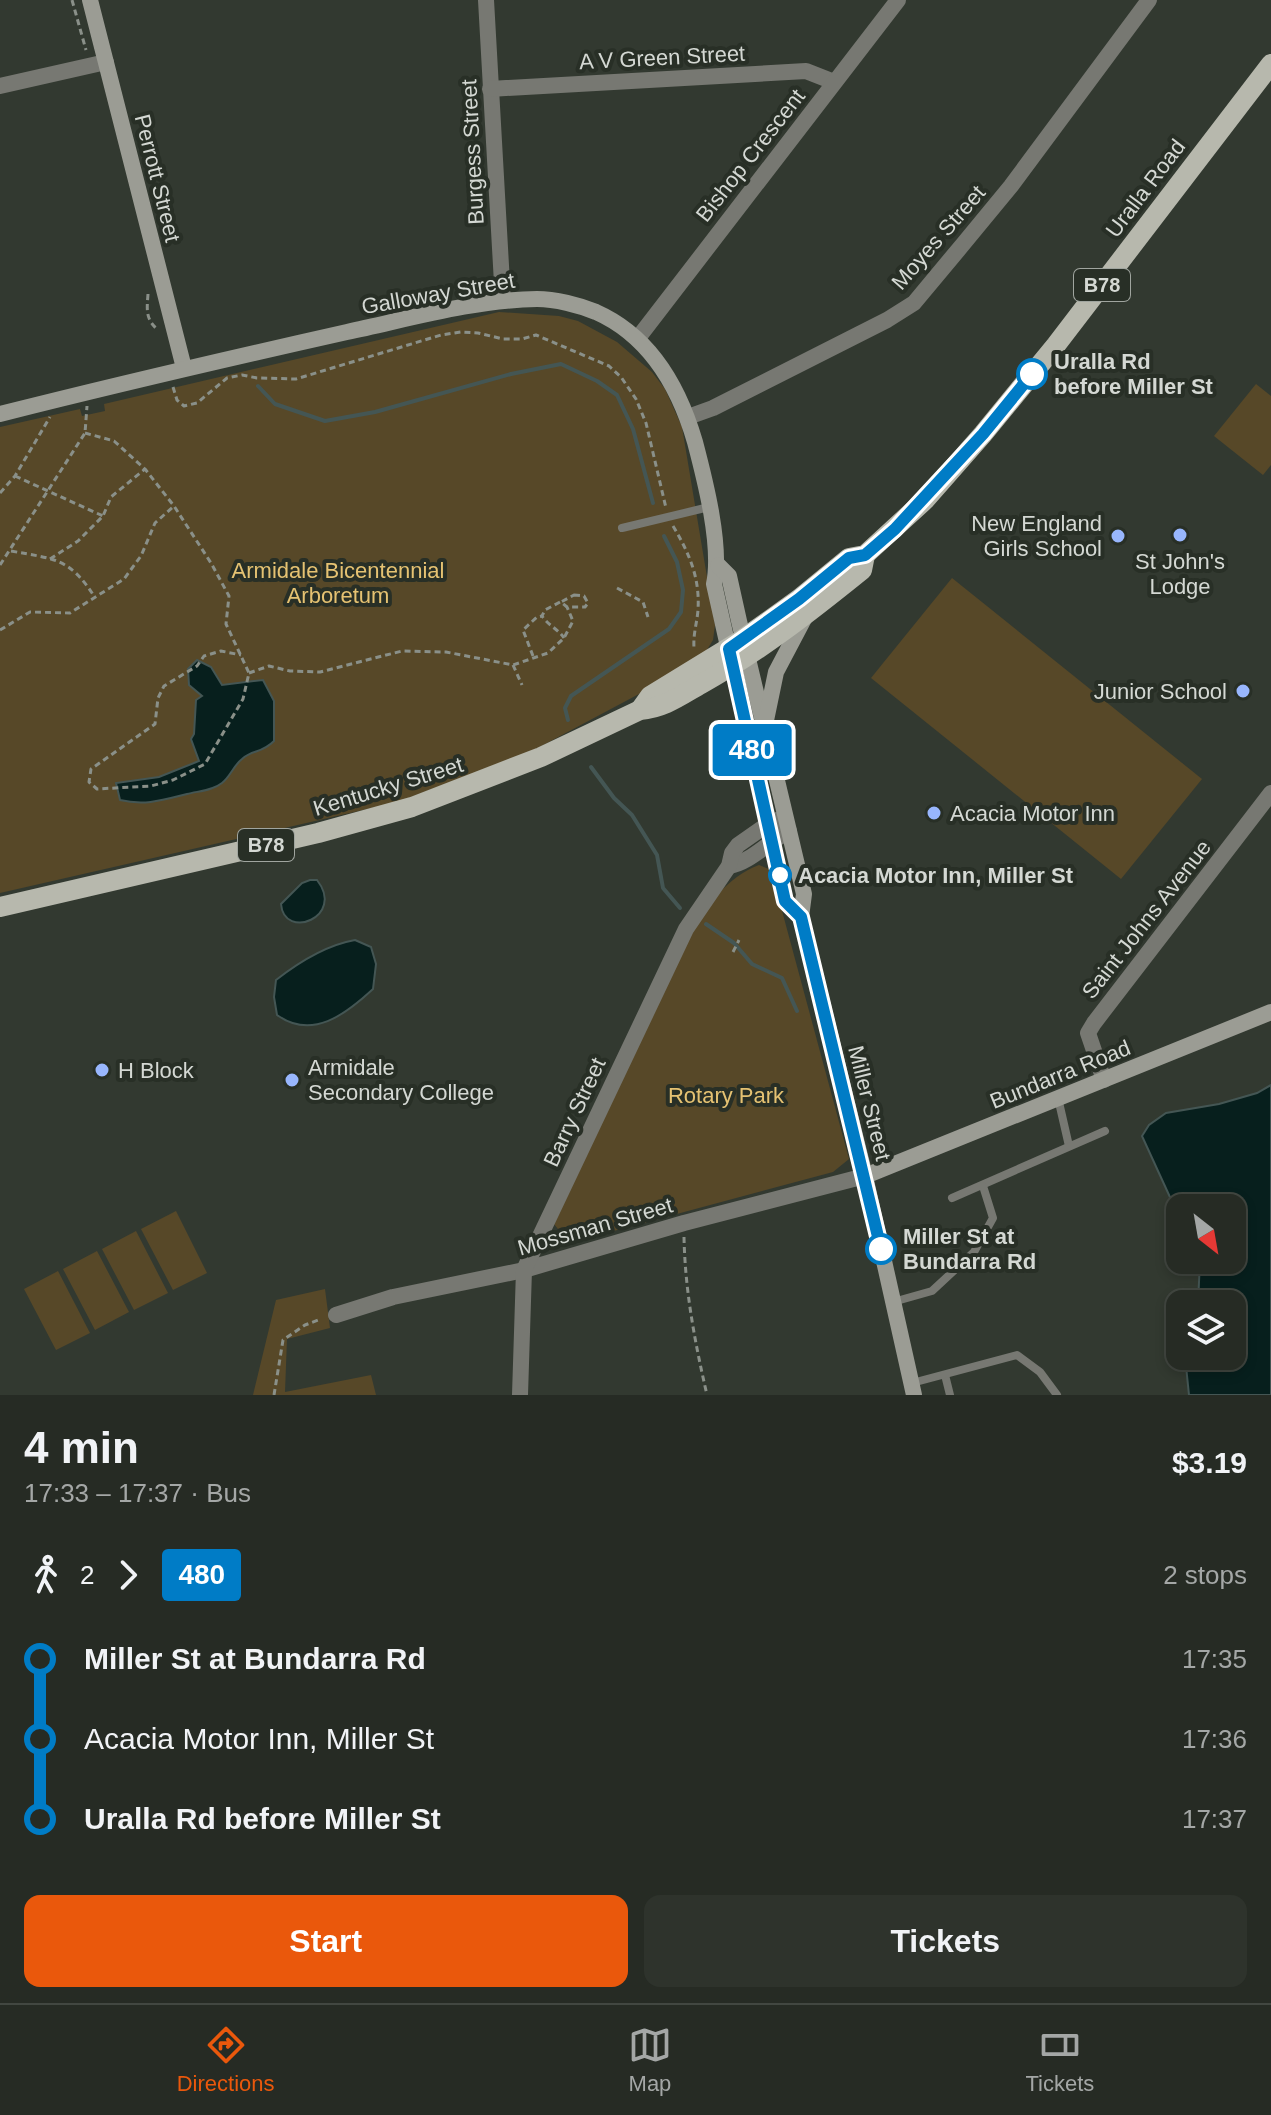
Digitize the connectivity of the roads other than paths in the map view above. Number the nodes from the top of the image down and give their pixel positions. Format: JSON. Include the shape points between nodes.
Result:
{"nodes":[{"id":1,"x":90,"y":0,"type":"edge"},
{"id":2,"x":486,"y":0,"type":"edge"},
{"id":3,"x":898,"y":0,"type":"edge"},
{"id":4,"x":1149,"y":0,"type":"edge"},
{"id":5,"x":106,"y":62,"type":"junction"},
{"id":6,"x":1271,"y":64,"type":"edge"},
{"id":7,"x":834,"y":82,"type":"junction"},
{"id":8,"x":0,"y":86,"type":"edge"},
{"id":9,"x":490,"y":89,"type":"junction"},
{"id":10,"x":503,"y":301,"type":"junction"},
{"id":11,"x":638,"y":338,"type":"junction"},
{"id":12,"x":184,"y":368,"type":"junction"},
{"id":13,"x":0,"y":414,"type":"edge"},
{"id":14,"x":688,"y":417,"type":"junction"},
{"id":15,"x":709,"y":507,"type":"junction"},
{"id":16,"x":622,"y":528,"type":"dead end"},
{"id":17,"x":865,"y":555,"type":"junction"},
{"id":18,"x":806,"y":615,"type":"junction"},
{"id":19,"x":738,"y":653,"type":"junction"},
{"id":20,"x":764,"y":730,"type":"junction"},
{"id":21,"x":1271,"y":793,"type":"edge"},
{"id":22,"x":787,"y":824,"type":"junction"},
{"id":23,"x":770,"y":832,"type":"junction"},
{"id":24,"x":0,"y":907,"type":"edge"},
{"id":25,"x":801,"y":917,"type":"junction"},
{"id":26,"x":1271,"y":1012,"type":"edge"},
{"id":27,"x":1104,"y":1080,"type":"junction"},
{"id":28,"x":1058,"y":1098,"type":"junction"},
{"id":29,"x":1105,"y":1131,"type":"dead end"},
{"id":30,"x":1069,"y":1146,"type":"junction"},
{"id":31,"x":865,"y":1176,"type":"junction"},
{"id":32,"x":983,"y":1186,"type":"junction"},
{"id":33,"x":952,"y":1198,"type":"dead end"},
{"id":34,"x":524,"y":1270,"type":"junction"},
{"id":35,"x":892,"y":1302,"type":"junction"},
{"id":36,"x":336,"y":1315,"type":"road end"},
{"id":37,"x":945,"y":1375,"type":"junction"},
{"id":38,"x":913,"y":1389,"type":"edge"},
{"id":39,"x":520,"y":1395,"type":"edge"},
{"id":40,"x":950,"y":1395,"type":"edge"},
{"id":41,"x":1057,"y":1395,"type":"edge"}],
"edges":[{"from":1,"to":5,"type":"street","name":"Perrott Street"},
{"from":2,"to":9,"type":"street","name":"Burgess Street"},
{"from":3,"to":7,"type":"street","name":"Bishop Crescent"},
{"from":4,"to":14,"type":"street","name":"Moyes Street","via":[[1011,186],[914,303]]},
{"from":5,"to":8,"type":"street"},
{"from":5,"to":12,"type":"street","name":"Perrott Street"},
{"from":6,"to":17,"type":"main road","name":"Uralla Road","number":"B78","via":[[983,434],[925,500]]},
{"from":7,"to":9,"type":"street","name":"A V Green Street","via":[[806,71]]},
{"from":7,"to":11,"type":"street","name":"Bishop Crescent"},
{"from":9,"to":10,"type":"street","name":"Burgess Street"},
{"from":10,"to":11,"type":"street","name":"Galloway Street","via":[[541,299],[572,305]]},
{"from":10,"to":12,"type":"street","name":"Galloway Street"},
{"from":11,"to":14,"type":"street","name":"Galloway Street","via":[[662,366]]},
{"from":12,"to":13,"type":"street","name":"Galloway Street"},
{"from":14,"to":15,"type":"street","name":"Galloway Street"},
{"from":15,"to":16,"type":"lane"},
{"from":15,"to":19,"type":"street","name":"Galloway Street","via":[[718,565],[714,584]]},
{"from":17,"to":18,"type":"main road","name":"Uralla Road","number":"B78","via":[[862,570]]},
{"from":17,"to":19,"type":"main road","name":"Uralla Road","number":"B78","via":[[849,558]]},
{"from":18,"to":19,"type":"main road","name":"Uralla Road","number":"B78"},
{"from":18,"to":20,"type":"street","via":[[776,672]]},
{"from":19,"to":20,"type":"street","name":"Miller Street"},
{"from":19,"to":23,"type":"street","name":"Miller Street"},
{"from":19,"to":24,"type":"main road","name":"Kentucky Street","number":"B78","via":[[650,696],[640,710],[541,757],[412,807]]},
{"from":20,"to":22,"type":"street","name":"Miller Street"},
{"from":21,"to":27,"type":"street","name":"Saint Johns Avenue","via":[[1088,1033]]},
{"from":22,"to":23,"type":"street","name":"Barry Street"},
{"from":22,"to":25,"type":"street","name":"Miller Street","via":[[804,894]]},
{"from":23,"to":25,"type":"street","name":"Miller Street","via":[[785,901]]},
{"from":23,"to":34,"type":"street","name":"Barry Street","via":[[743,862],[729,866],[686,929]]},
{"from":25,"to":31,"type":"street","name":"Miller Street"},
{"from":26,"to":27,"type":"street","name":"Bundarra Road"},
{"from":27,"to":28,"type":"street","name":"Bundarra Road"},
{"from":28,"to":30,"type":"lane"},
{"from":28,"to":31,"type":"street","name":"Bundarra Road"},
{"from":29,"to":30,"type":"lane"},
{"from":30,"to":32,"type":"lane"},
{"from":31,"to":34,"type":"street","name":"Mossman Street"},
{"from":31,"to":35,"type":"street","name":"Miller Street"},
{"from":32,"to":33,"type":"lane"},
{"from":32,"to":35,"type":"lane","via":[[993,1218],[974,1252],[932,1291]]},
{"from":34,"to":36,"type":"street","name":"Mossman Street","via":[[393,1297]]},
{"from":34,"to":39,"type":"street","name":"Barry Street"},
{"from":35,"to":38,"type":"street","name":"Miller Street"},
{"from":37,"to":38,"type":"lane"},
{"from":37,"to":40,"type":"lane"},
{"from":37,"to":41,"type":"lane","via":[[1017,1355],[1040,1372]]}]}
